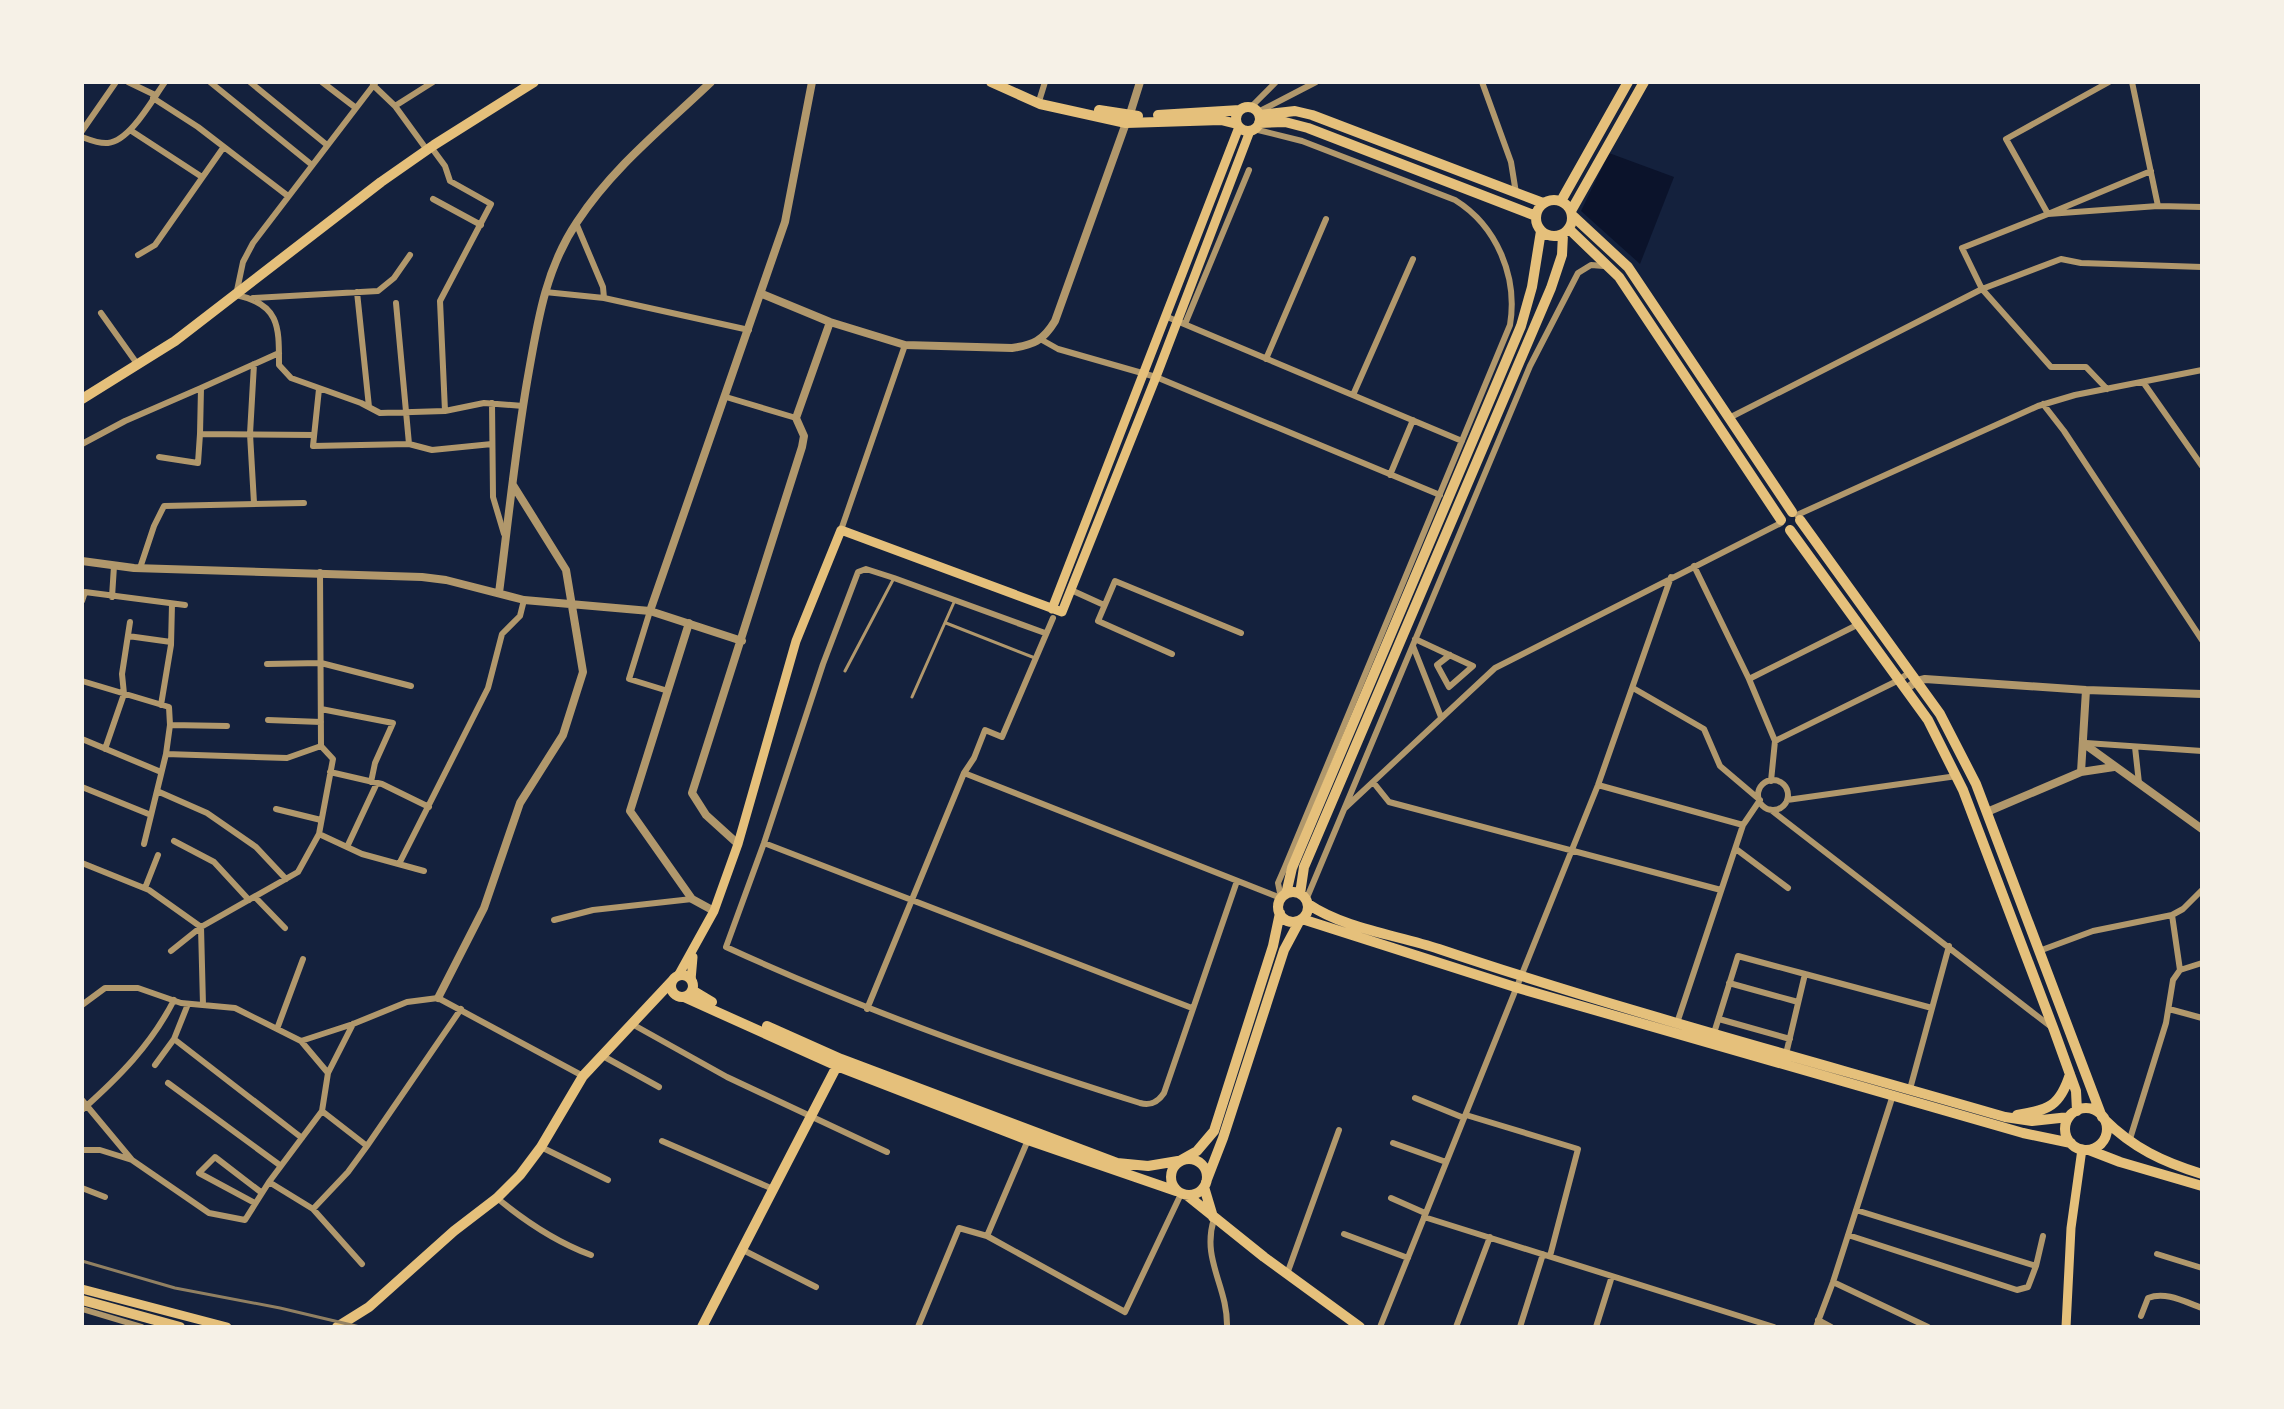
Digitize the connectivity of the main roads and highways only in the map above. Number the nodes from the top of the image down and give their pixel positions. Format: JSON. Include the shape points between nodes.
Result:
{"nodes":[{"id":1,"x":534,"y":82,"type":"edge"},
{"id":2,"x":991,"y":82,"type":"edge"},
{"id":3,"x":1004,"y":82,"type":"edge"},
{"id":4,"x":1628,"y":82,"type":"edge"},
{"id":5,"x":1644,"y":82,"type":"edge"},
{"id":6,"x":1128,"y":120,"type":"junction"},
{"id":7,"x":1250,"y":120,"type":"junction"},
{"id":8,"x":1561,"y":201,"type":"junction"},
{"id":9,"x":1543,"y":203,"type":"junction"},
{"id":10,"x":1572,"y":214,"type":"junction"},
{"id":11,"x":1536,"y":216,"type":"junction"},
{"id":12,"x":1541,"y":231,"type":"junction"},
{"id":13,"x":1566,"y":231,"type":"junction"},
{"id":14,"x":82,"y":399,"type":"edge"},
{"id":15,"x":1796,"y":515,"type":"junction"},
{"id":16,"x":1784,"y":524,"type":"junction"},
{"id":17,"x":1055,"y":613,"type":"junction"},
{"id":18,"x":1284,"y":896,"type":"junction"},
{"id":19,"x":1305,"y":899,"type":"junction"},
{"id":20,"x":1280,"y":913,"type":"junction"},
{"id":21,"x":1301,"y":920,"type":"junction"},
{"id":22,"x":695,"y":950,"type":"junction"},
{"id":23,"x":676,"y":978,"type":"junction"},
{"id":24,"x":1520,"y":983,"type":"junction"},
{"id":25,"x":687,"y":991,"type":"junction"},
{"id":26,"x":649,"y":1003,"type":"junction"},
{"id":27,"x":839,"y":1062,"type":"junction"},
{"id":28,"x":2070,"y":1074,"type":"junction"},
{"id":29,"x":1908,"y":1095,"type":"junction"},
{"id":30,"x":2073,"y":1114,"type":"junction"},
{"id":31,"x":2005,"y":1117,"type":"junction"},
{"id":32,"x":2103,"y":1118,"type":"junction"},
{"id":33,"x":2071,"y":1143,"type":"junction"},
{"id":34,"x":2086,"y":1150,"type":"junction"},
{"id":35,"x":1180,"y":1161,"type":"junction"},
{"id":36,"x":2202,"y":1174,"type":"edge"},
{"id":37,"x":1205,"y":1184,"type":"junction"},
{"id":38,"x":2202,"y":1186,"type":"edge"},
{"id":39,"x":1182,"y":1193,"type":"junction"},
{"id":40,"x":1214,"y":1219,"type":"junction"},
{"id":41,"x":82,"y":1289,"type":"edge"},
{"id":42,"x":82,"y":1300,"type":"edge"},
{"id":43,"x":180,"y":1327,"type":"edge"},
{"id":44,"x":227,"y":1327,"type":"edge"},
{"id":45,"x":337,"y":1327,"type":"edge"},
{"id":46,"x":702,"y":1327,"type":"edge"},
{"id":47,"x":1360,"y":1327,"type":"edge"},
{"id":48,"x":2066,"y":1327,"type":"edge"}],
"edges":[{"from":1,"to":14,"type":"main road","via":[[429,148],[175,341]]},
{"from":2,"to":6,"type":"main road","via":[[1040,104]]},
{"from":3,"to":6,"type":"main road","via":[[1040,98]]},
{"from":4,"to":8,"type":"main road"},
{"from":5,"to":10,"type":"main road"},
{"from":6,"to":7,"type":"main road"},
{"from":7,"to":9,"type":"main road","via":[[1295,111],[1312,115]]},
{"from":7,"to":11,"type":"main road","via":[[1308,128]]},
{"from":7,"to":17,"type":"main road","via":[[1165,316]]},
{"from":7,"to":17,"type":"main road","via":[[1180,322],[1071,590]]},
{"from":8,"to":9,"type":"main road"},
{"from":8,"to":10,"type":"main road"},
{"from":9,"to":11,"type":"main road"},
{"from":10,"to":13,"type":"main road"},
{"from":10,"to":15,"type":"main road","via":[[1628,267]]},
{"from":11,"to":12,"type":"main road"},
{"from":12,"to":13,"type":"main road","via":[[1551,236]]},
{"from":12,"to":18,"type":"main road","via":[[1532,287],[1513,348]]},
{"from":13,"to":16,"type":"main road","via":[[1612,269]]},
{"from":13,"to":19,"type":"main road","via":[[1551,288],[1304,867]]},
{"from":15,"to":16,"type":"main road","via":[[1786,512]]},
{"from":15,"to":16,"type":"main road","via":[[1798,526]]},
{"from":15,"to":32,"type":"main road","via":[[1956,739]]},
{"from":16,"to":28,"type":"main road","via":[[1935,731]]},
{"from":17,"to":22,"type":"main road","via":[[841,530],[796,641],[738,844]]},
{"from":18,"to":19,"type":"main road"},
{"from":18,"to":20,"type":"main road"},
{"from":19,"to":21,"type":"main road","via":[[1307,912]]},
{"from":19,"to":24,"type":"main road","via":[[1333,917],[1437,949]]},
{"from":20,"to":21,"type":"main road","via":[[1286,920]]},
{"from":20,"to":35,"type":"main road","via":[[1214,1131]]},
{"from":21,"to":24,"type":"main road"},
{"from":21,"to":37,"type":"main road","via":[[1284,950]]},
{"from":22,"to":23,"type":"main road"},
{"from":22,"to":25,"type":"main road"},
{"from":23,"to":25,"type":"main road","via":[[685,976]]},
{"from":23,"to":25,"type":"main road","via":[[672,990]]},
{"from":23,"to":26,"type":"main road"},
{"from":24,"to":29,"type":"main road","via":[[1893,1096]]},
{"from":24,"to":29,"type":"main road","via":[[1896,1085]]},
{"from":25,"to":26,"type":"main road"},
{"from":25,"to":27,"type":"main road"},
{"from":26,"to":45,"type":"main road","via":[[583,1076],[520,1175],[369,1307]]},
{"from":27,"to":35,"type":"main road","via":[[1117,1163]]},
{"from":27,"to":39,"type":"main road","via":[[1028,1140]]},
{"from":27,"to":46,"type":"main road"},
{"from":28,"to":30,"type":"main road","via":[[2078,1101]]},
{"from":28,"to":31,"type":"main road","via":[[2053,1105]]},
{"from":29,"to":31,"type":"main road"},
{"from":29,"to":33,"type":"main road"},
{"from":30,"to":31,"type":"main road","via":[[2032,1121]]},
{"from":30,"to":32,"type":"main road","via":[[2094,1110]]},
{"from":30,"to":33,"type":"main road","via":[[2065,1131]]},
{"from":32,"to":34,"type":"main road","via":[[2105,1138]]},
{"from":32,"to":36,"type":"main road","via":[[2163,1162]]},
{"from":33,"to":34,"type":"main road"},
{"from":34,"to":38,"type":"main road"},
{"from":34,"to":48,"type":"main road","via":[[2071,1228]]},
{"from":35,"to":37,"type":"main road","via":[[1198,1162],[1206,1170]]},
{"from":35,"to":39,"type":"main road","via":[[1170,1176]]},
{"from":37,"to":39,"type":"main road","via":[[1197,1194]]},
{"from":37,"to":40,"type":"main road"},
{"from":39,"to":40,"type":"main road"},
{"from":40,"to":47,"type":"main road"},
{"from":41,"to":44,"type":"main road"},
{"from":42,"to":43,"type":"main road"}]}
